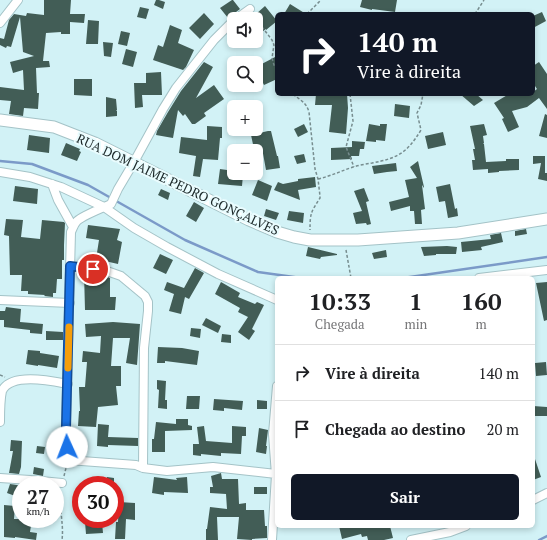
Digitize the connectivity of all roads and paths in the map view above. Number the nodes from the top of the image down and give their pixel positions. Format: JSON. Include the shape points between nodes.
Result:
{"nodes":[{"id":1,"x":18,"y":0,"type":"edge"},
{"id":2,"x":321,"y":0,"type":"edge"},
{"id":3,"x":484,"y":0,"type":"edge"},
{"id":4,"x":250,"y":9,"type":"dead end"},
{"id":5,"x":246,"y":12,"type":"edge"},
{"id":6,"x":310,"y":12,"type":"edge"},
{"id":7,"x":476,"y":12,"type":"edge"},
{"id":8,"x":0,"y":23,"type":"edge"},
{"id":9,"x":227,"y":28,"type":"edge"},
{"id":10,"x":263,"y":28,"type":"edge"},
{"id":11,"x":275,"y":66,"type":"edge"},
{"id":12,"x":296,"y":96,"type":"edge"},
{"id":13,"x":350,"y":96,"type":"edge"},
{"id":14,"x":423,"y":96,"type":"edge"},
{"id":15,"x":0,"y":120,"type":"edge"},
{"id":16,"x":134,"y":162,"type":"junction"},
{"id":17,"x":354,"y":166,"type":"junction"},
{"id":18,"x":0,"y":172,"type":"edge"},
{"id":19,"x":318,"y":179,"type":"junction"},
{"id":20,"x":52,"y":184,"type":"junction"},
{"id":21,"x":108,"y":206,"type":"junction"},
{"id":22,"x":547,"y":219,"type":"edge"},
{"id":23,"x":73,"y":227,"type":"junction"},
{"id":24,"x":310,"y":240,"type":"junction"},
{"id":25,"x":344,"y":240,"type":"junction"},
{"id":26,"x":70,"y":266,"type":"junction"},
{"id":27,"x":547,"y":270,"type":"edge"},
{"id":28,"x":350,"y":276,"type":"edge"},
{"id":29,"x":496,"y":276,"type":"edge"},
{"id":30,"x":275,"y":299,"type":"edge"},
{"id":31,"x":0,"y":300,"type":"edge"},
{"id":32,"x":70,"y":303,"type":"junction"},
{"id":33,"x":68,"y":384,"type":"junction"},
{"id":34,"x":275,"y":410,"type":"edge"},
{"id":35,"x":0,"y":422,"type":"edge"},
{"id":36,"x":68,"y":460,"type":"junction"},
{"id":37,"x":275,"y":461,"type":"edge"},
{"id":38,"x":143,"y":468,"type":"junction"},
{"id":39,"x":275,"y":474,"type":"edge"},
{"id":40,"x":64,"y":476,"type":"edge"},
{"id":41,"x":0,"y":478,"type":"edge"},
{"id":42,"x":12,"y":479,"type":"edge"},
{"id":43,"x":275,"y":490,"type":"edge"},
{"id":44,"x":547,"y":493,"type":"edge"},
{"id":45,"x":535,"y":499,"type":"edge"},
{"id":46,"x":63,"y":528,"type":"edge"},
{"id":47,"x":461,"y":528,"type":"edge"},
{"id":48,"x":62,"y":540,"type":"edge"},
{"id":49,"x":272,"y":540,"type":"edge"},
{"id":50,"x":411,"y":540,"type":"edge"}],
"edges":[{"from":1,"to":8,"type":"street"},
{"from":2,"to":6,"type":"path"},
{"from":3,"to":7,"type":"path"},
{"from":4,"to":5,"type":"street"},
{"from":9,"to":16,"type":"street","via":[[176,88]]},
{"from":10,"to":11,"type":"path","via":[[274,45],[272,58]]},
{"from":12,"to":19,"type":"path","via":[[305,103],[309,112]]},
{"from":13,"to":17,"type":"path","via":[[353,122],[346,147]]},
{"from":14,"to":17,"type":"path","via":[[417,113],[421,130],[408,149],[387,159]]},
{"from":15,"to":16,"type":"main road","name":"RUA DOM JAIME PEDRO GONÇALVES","via":[[54,127]]},
{"from":16,"to":21,"type":"street"},
{"from":16,"to":24,"type":"main road","name":"RUA DOM JAIME PEDRO GONÇALVES","via":[[249,220],[277,232]]},
{"from":17,"to":19,"type":"path"},
{"from":18,"to":20,"type":"street"},
{"from":19,"to":24,"type":"path","via":[[320,198],[311,211]]},
{"from":20,"to":21,"type":"street"},
{"from":20,"to":23,"type":"street"},
{"from":21,"to":23,"type":"street","via":[[81,218]]},
{"from":21,"to":30,"type":"street","via":[[134,228],[167,247],[218,274]]},
{"from":22,"to":25,"type":"main road","name":"RUA DOM JAIME PEDRO GONÇALVES","via":[[458,233]]},
{"from":23,"to":26,"type":"street"},
{"from":24,"to":25,"type":"main road","name":"RUA DOM JAIME PEDRO GONÇALVES"},
{"from":25,"to":28,"type":"path"},
{"from":26,"to":32,"type":"street"},
{"from":26,"to":38,"type":"street","via":[[104,270],[121,276],[145,296],[148,302],[144,348]]},
{"from":27,"to":29,"type":"street"},
{"from":31,"to":32,"type":"street"},
{"from":32,"to":33,"type":"street"},
{"from":33,"to":35,"type":"street","via":[[33,379],[13,382],[3,389]]},
{"from":33,"to":36,"type":"street"},
{"from":34,"to":37,"type":"street"},
{"from":36,"to":38,"type":"street","via":[[136,465]]},
{"from":36,"to":40,"type":"path"},
{"from":38,"to":39,"type":"street","via":[[213,468]]},
{"from":41,"to":42,"type":"street"},
{"from":43,"to":49,"type":"street"},
{"from":44,"to":45,"type":"street"},
{"from":46,"to":48,"type":"path"},
{"from":47,"to":50,"type":"street"}]}
